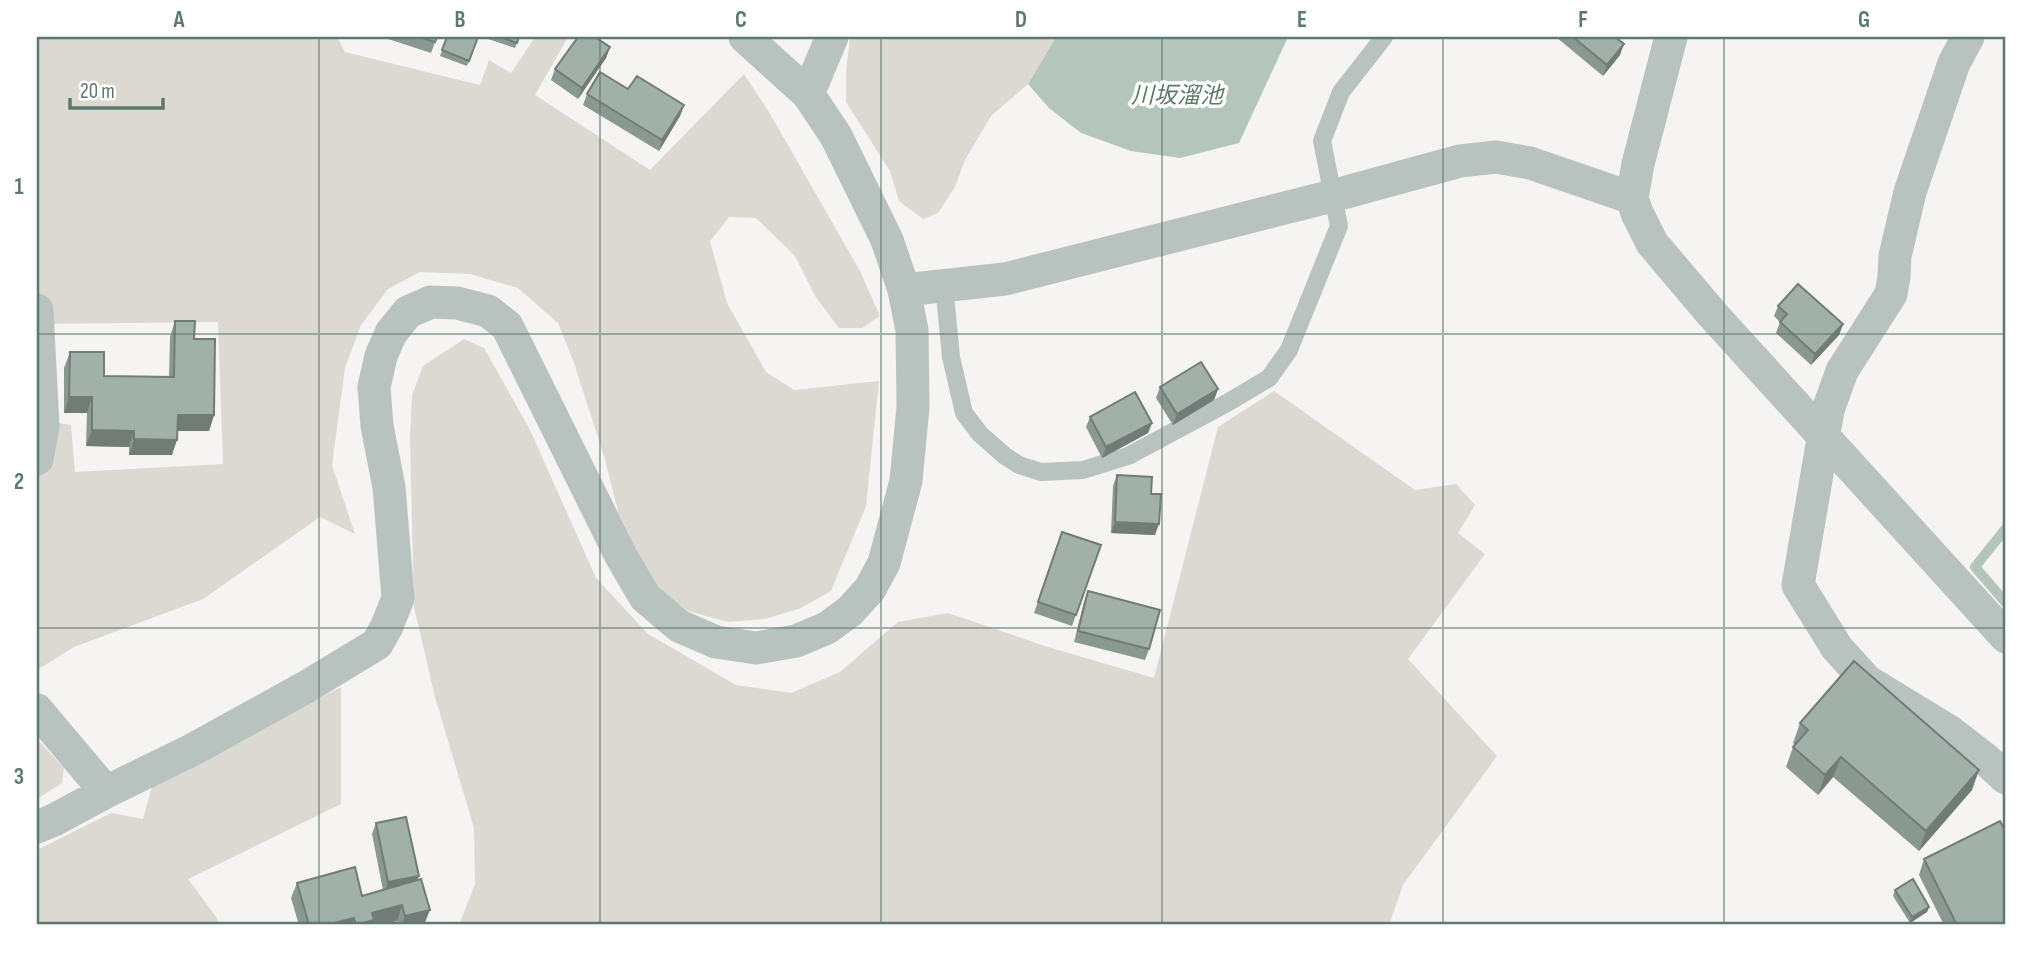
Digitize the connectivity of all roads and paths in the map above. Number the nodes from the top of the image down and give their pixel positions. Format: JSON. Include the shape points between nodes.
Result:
{"nodes":[{"id":1,"x":745,"y":37,"type":"edge"},
{"id":2,"x":832,"y":37,"type":"edge"},
{"id":3,"x":1384,"y":37,"type":"edge"},
{"id":4,"x":1671,"y":37,"type":"edge"},
{"id":5,"x":1968,"y":37,"type":"edge"},
{"id":6,"x":808,"y":94,"type":"junction"},
{"id":7,"x":1332,"y":197,"type":"junction"},
{"id":8,"x":1632,"y":198,"type":"junction"},
{"id":9,"x":944,"y":285,"type":"junction"},
{"id":10,"x":904,"y":289,"type":"junction"},
{"id":11,"x":37,"y":310,"type":"edge"},
{"id":12,"x":40,"y":428,"type":"edge"},
{"id":13,"x":1823,"y":433,"type":"junction"},
{"id":14,"x":37,"y":459,"type":"edge"},
{"id":15,"x":2006,"y":637,"type":"edge"},
{"id":16,"x":37,"y":710,"type":"edge"},
{"id":17,"x":2006,"y":778,"type":"edge"},
{"id":18,"x":106,"y":792,"type":"junction"},
{"id":19,"x":37,"y":827,"type":"edge"}],
"edges":[{"from":1,"to":6,"type":"street"},
{"from":2,"to":6,"type":"street"},
{"from":3,"to":7,"type":"lane","via":[[1341,92],[1327,123],[1322,141]]},
{"from":4,"to":8,"type":"street"},
{"from":5,"to":13,"type":"street","via":[[1954,63],[1910,192],[1891,294],[1842,371]]},
{"from":6,"to":10,"type":"street","via":[[836,136],[866,196]]},
{"from":7,"to":8,"type":"street","via":[[1460,161],[1496,157],[1530,163]]},
{"from":7,"to":9,"type":"street","via":[[1005,279]]},
{"from":7,"to":9,"type":"lane","via":[[1339,226],[1289,350],[1269,378],[1128,456],[1083,470],[1041,472],[1020,466],[980,434],[964,413],[951,357]]},
{"from":8,"to":13,"type":"street","via":[[1652,243]]},
{"from":9,"to":10,"type":"street"},
{"from":10,"to":18,"type":"street","via":[[912,330],[913,407],[906,481],[884,563],[850,611],[827,628],[796,641],[756,648],[716,642],[679,626],[645,597],[621,556],[507,326],[488,311],[431,302],[408,312],[391,333],[374,387],[398,598],[377,644],[192,750]]},
{"from":11,"to":12,"type":"street"},
{"from":12,"to":14,"type":"street"},
{"from":13,"to":15,"type":"street"},
{"from":13,"to":17,"type":"street","via":[[1798,584],[1837,648],[1867,681],[1949,731]]},
{"from":16,"to":18,"type":"street"},
{"from":18,"to":19,"type":"street"}]}
